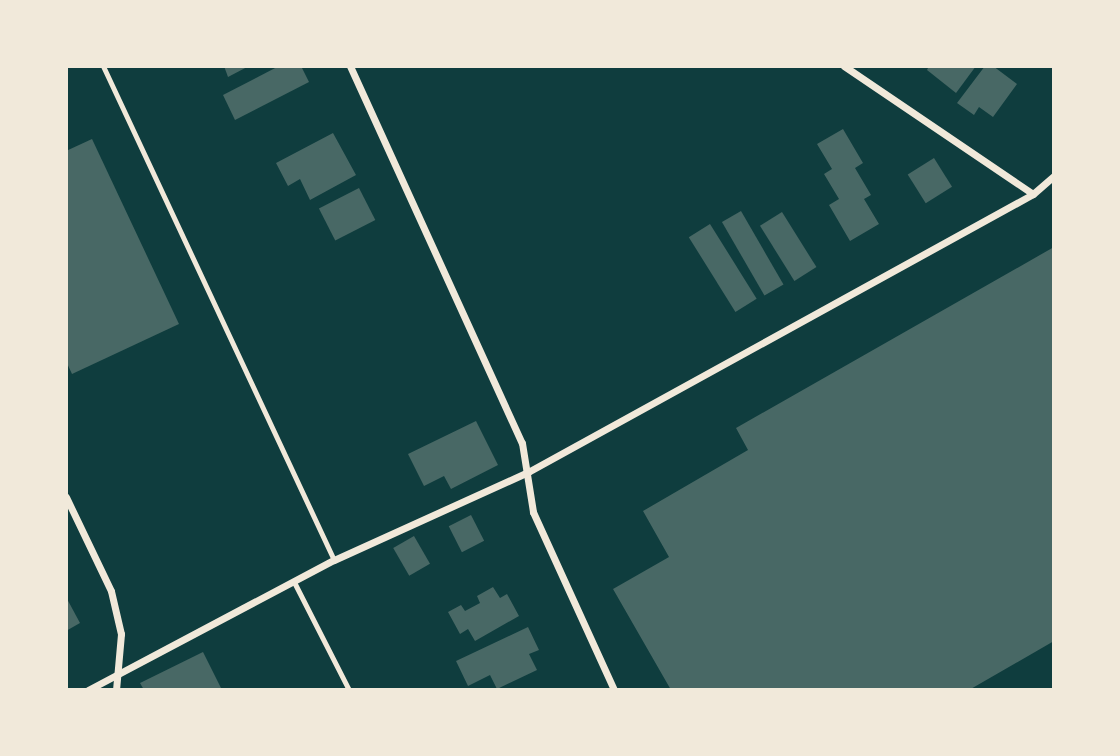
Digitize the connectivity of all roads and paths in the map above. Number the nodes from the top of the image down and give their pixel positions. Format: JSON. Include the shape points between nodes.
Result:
{"nodes":[{"id":1,"x":103,"y":66,"type":"edge"},
{"id":2,"x":350,"y":66,"type":"edge"},
{"id":3,"x":844,"y":66,"type":"edge"},
{"id":4,"x":1053,"y":178,"type":"edge"},
{"id":5,"x":1033,"y":194,"type":"junction"},
{"id":6,"x":528,"y":472,"type":"junction"},
{"id":7,"x":66,"y":498,"type":"edge"},
{"id":8,"x":334,"y":560,"type":"junction"},
{"id":9,"x":294,"y":582,"type":"junction"},
{"id":10,"x":116,"y":675,"type":"junction"},
{"id":11,"x":88,"y":690,"type":"edge"},
{"id":12,"x":116,"y":690,"type":"edge"},
{"id":13,"x":349,"y":690,"type":"edge"},
{"id":14,"x":614,"y":690,"type":"edge"}],
"edges":[{"from":1,"to":8,"type":"lane"},
{"from":2,"to":6,"type":"street","via":[[522,443]]},
{"from":3,"to":5,"type":"street"},
{"from":4,"to":5,"type":"street"},
{"from":5,"to":6,"type":"street"},
{"from":6,"to":8,"type":"street"},
{"from":6,"to":14,"type":"street","via":[[533,512]]},
{"from":7,"to":10,"type":"street","via":[[111,592],[121,634]]},
{"from":8,"to":9,"type":"street"},
{"from":9,"to":10,"type":"street"},
{"from":9,"to":13,"type":"lane"},
{"from":10,"to":11,"type":"street"},
{"from":10,"to":12,"type":"street"}]}
